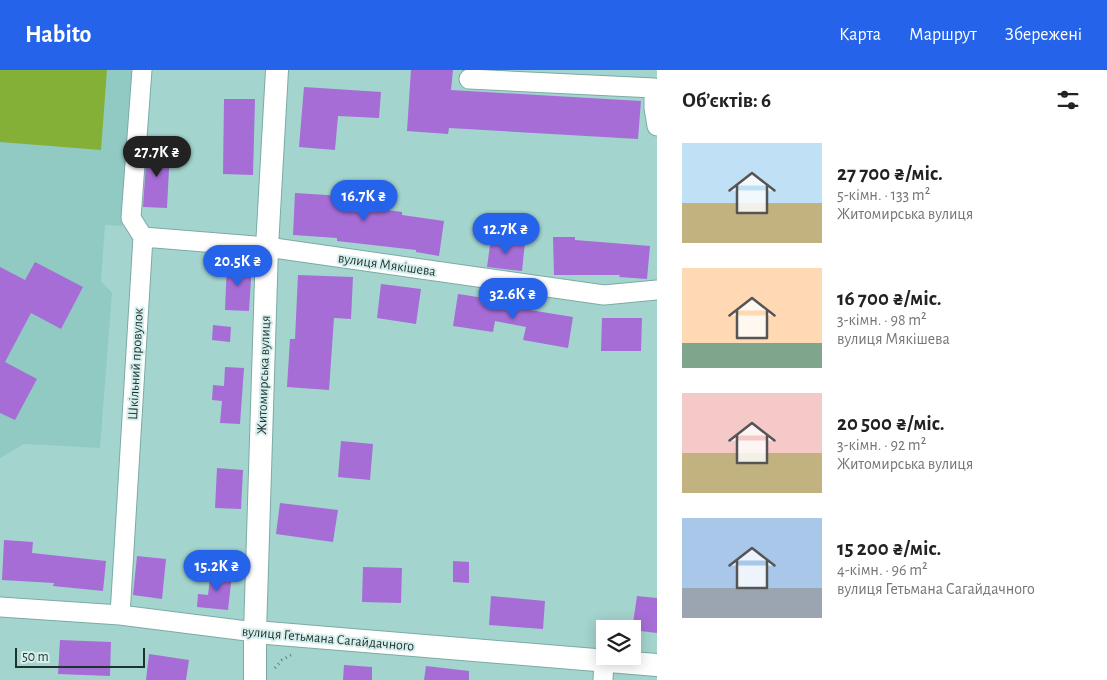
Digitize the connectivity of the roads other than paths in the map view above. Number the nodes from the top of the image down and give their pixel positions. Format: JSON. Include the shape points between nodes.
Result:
{"nodes":[{"id":1,"x":142,"y":70,"type":"edge"},
{"id":2,"x":277,"y":70,"type":"edge"},
{"id":3,"x":469,"y":79,"type":"dead end"},
{"id":4,"x":657,"y":126,"type":"edge"},
{"id":5,"x":143,"y":237,"type":"junction"},
{"id":6,"x":267,"y":247,"type":"junction"},
{"id":7,"x":657,"y":290,"type":"edge"},
{"id":8,"x":0,"y":607,"type":"edge"},
{"id":9,"x":120,"y":615,"type":"junction"},
{"id":10,"x":255,"y":632,"type":"junction"},
{"id":11,"x":657,"y":665,"type":"edge"},
{"id":12,"x":604,"y":670,"type":"edge"},
{"id":13,"x":255,"y":680,"type":"edge"}],
"edges":[{"from":1,"to":5,"type":"street","via":[[131,218]]},
{"from":2,"to":6,"type":"main road","name":"Житомирська вулиця"},
{"from":3,"to":4,"type":"street","via":[[654,88]]},
{"from":5,"to":6,"type":"street"},
{"from":5,"to":9,"type":"street","name":"Шкільний провулок"},
{"from":6,"to":7,"type":"street","name":"вулиця Мякішева","via":[[604,295]]},
{"from":6,"to":10,"type":"main road","name":"Житомирська вулиця"},
{"from":8,"to":9,"type":"street","name":"вулиця Гетьмана Сагайдачного"},
{"from":9,"to":10,"type":"street","name":"вулиця Гетьмана Сагайдачного"},
{"from":10,"to":12,"type":"main road","name":"вулиця Гетьмана Сагайдачного"},
{"from":10,"to":13,"type":"main road","name":"Житомирська вулиця"},
{"from":11,"to":12,"type":"main road","name":"вулиця Гетьмана Сагайдачного"}]}
